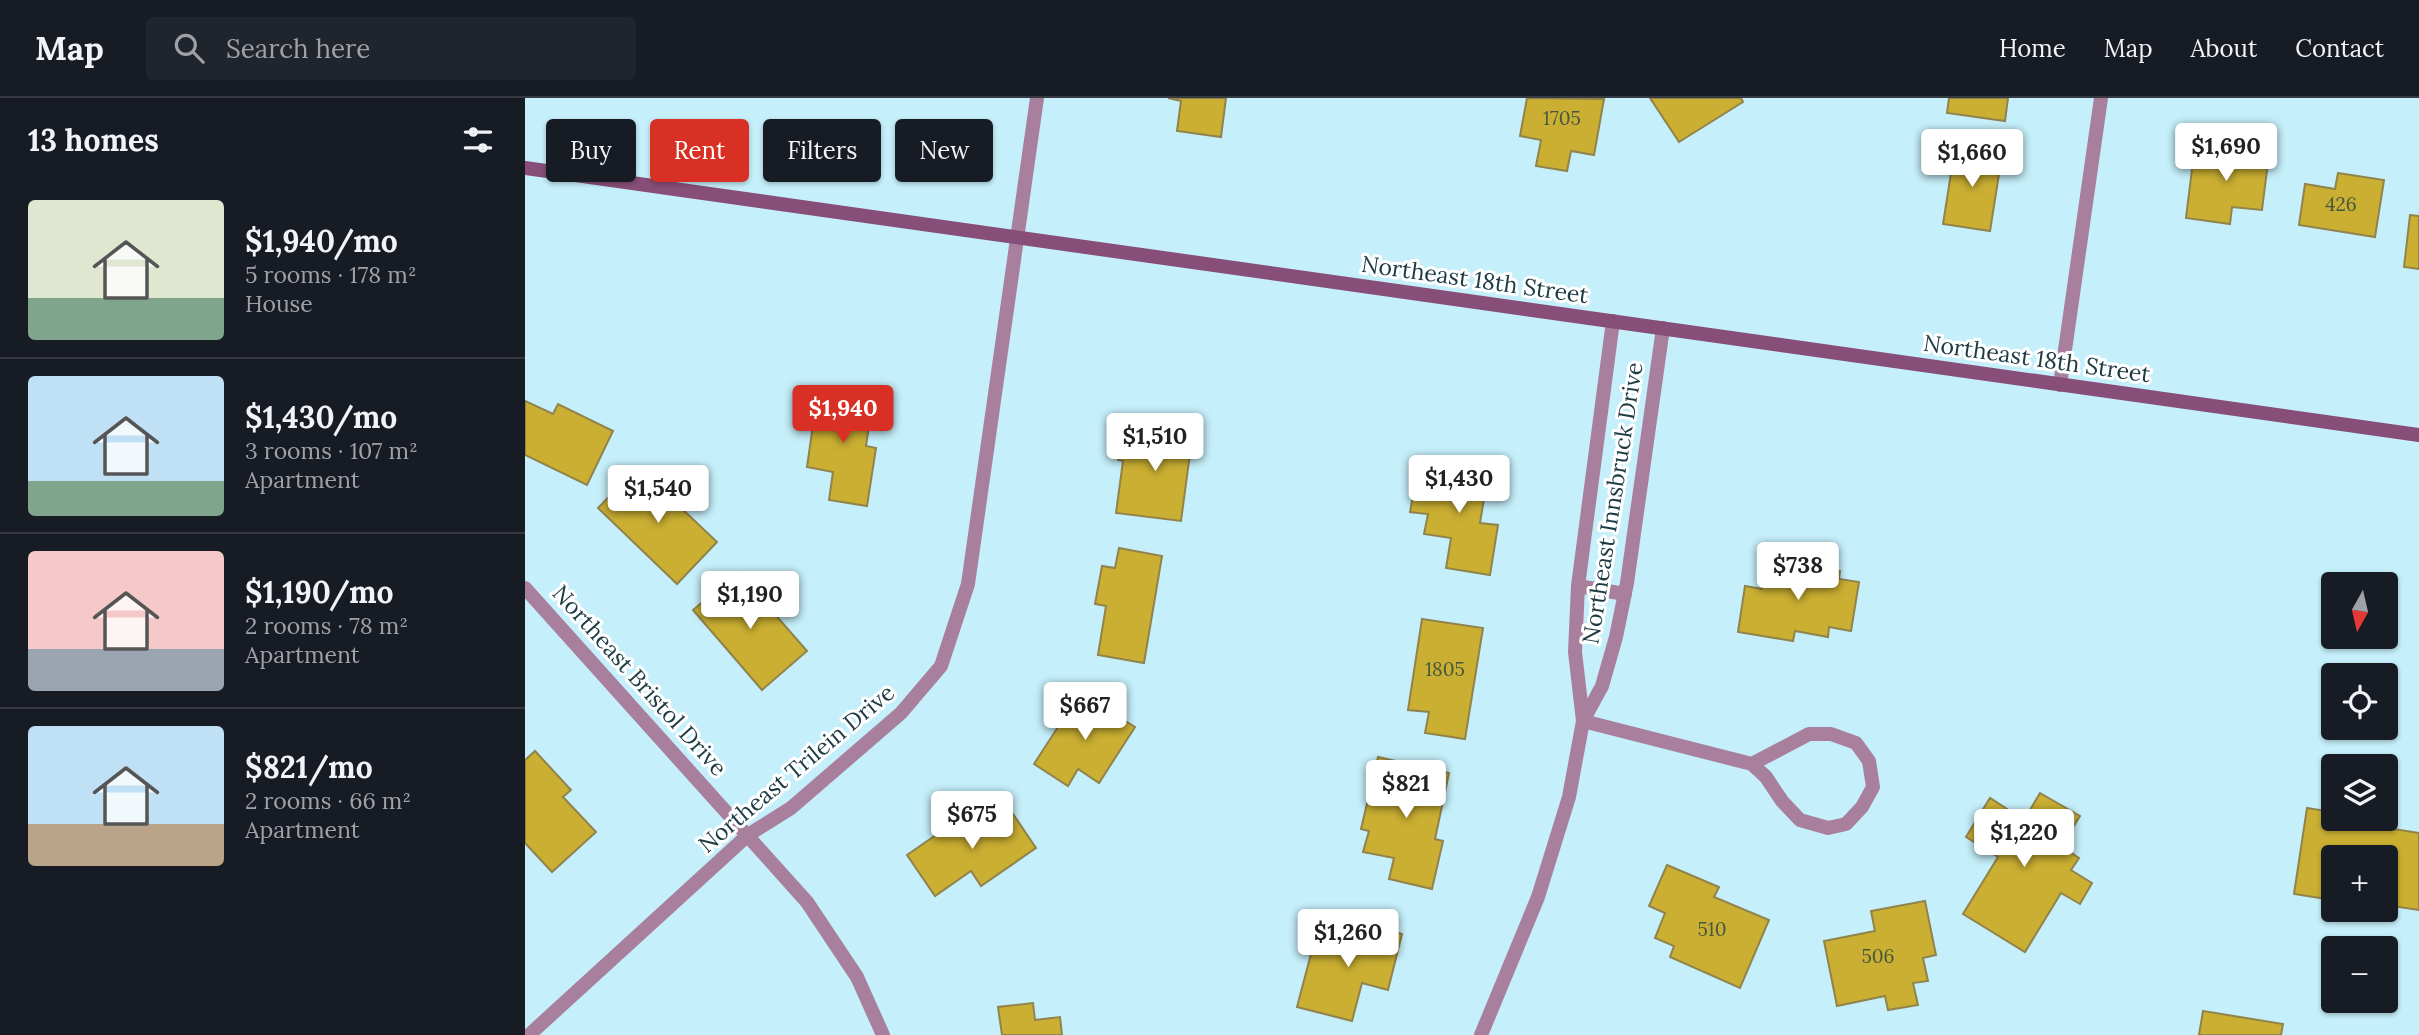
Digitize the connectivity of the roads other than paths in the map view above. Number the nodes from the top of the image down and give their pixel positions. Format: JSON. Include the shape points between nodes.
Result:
{"nodes":[{"id":1,"x":1037,"y":98,"type":"edge"},
{"id":2,"x":2101,"y":98,"type":"edge"},
{"id":3,"x":525,"y":168,"type":"edge"},
{"id":4,"x":1016,"y":237,"type":"junction"},
{"id":5,"x":1613,"y":321,"type":"junction"},
{"id":6,"x":1663,"y":328,"type":"junction"},
{"id":7,"x":2060,"y":385,"type":"junction"},
{"id":8,"x":2419,"y":435,"type":"edge"},
{"id":9,"x":1579,"y":586,"type":"junction"},
{"id":10,"x":525,"y":588,"type":"edge"},
{"id":11,"x":1625,"y":594,"type":"junction"},
{"id":12,"x":1583,"y":721,"type":"junction"},
{"id":13,"x":1752,"y":764,"type":"junction"},
{"id":14,"x":748,"y":835,"type":"junction"},
{"id":15,"x":529,"y":1035,"type":"edge"},
{"id":16,"x":883,"y":1035,"type":"edge"},
{"id":17,"x":1481,"y":1035,"type":"edge"}],
"edges":[{"from":1,"to":4,"type":"street","name":"Northeast Trilein Drive"},
{"from":2,"to":7,"type":"street"},
{"from":3,"to":4,"type":"main road","name":"Northeast 18th Street"},
{"from":4,"to":5,"type":"main road","name":"Northeast 18th Street"},
{"from":4,"to":14,"type":"street","name":"Northeast Trilein Drive","via":[[968,584],[941,666],[901,713],[791,808]]},
{"from":5,"to":6,"type":"main road","name":"Northeast 18th Street"},
{"from":5,"to":9,"type":"street","name":"Northeast Innsbruck Drive"},
{"from":6,"to":7,"type":"main road","name":"Northeast 18th Street"},
{"from":6,"to":11,"type":"street","name":"Northeast Innsbruck Drive"},
{"from":7,"to":8,"type":"main road","name":"Northeast 18th Street"},
{"from":9,"to":11,"type":"street"},
{"from":9,"to":12,"type":"street","name":"Northeast Innsbruck Drive","via":[[1575,652]]},
{"from":10,"to":14,"type":"street","name":"Northeast Bristol Drive"},
{"from":11,"to":12,"type":"street","name":"Northeast Innsbruck Drive","via":[[1602,687]]},
{"from":12,"to":13,"type":"street"},
{"from":12,"to":17,"type":"street","name":"Northeast Innsbruck Drive","via":[[1570,797],[1538,897]]},
{"from":13,"to":13,"type":"street","via":[[1800,820],[1828,828],[1846,824],[1863,807],[1873,787],[1869,761],[1856,743],[1831,734],[1809,734]]},
{"from":14,"to":15,"type":"street","name":"Northeast Trilein Drive"},
{"from":14,"to":16,"type":"street","name":"Northeast Bristol Drive","via":[[807,902],[857,977]]}]}
